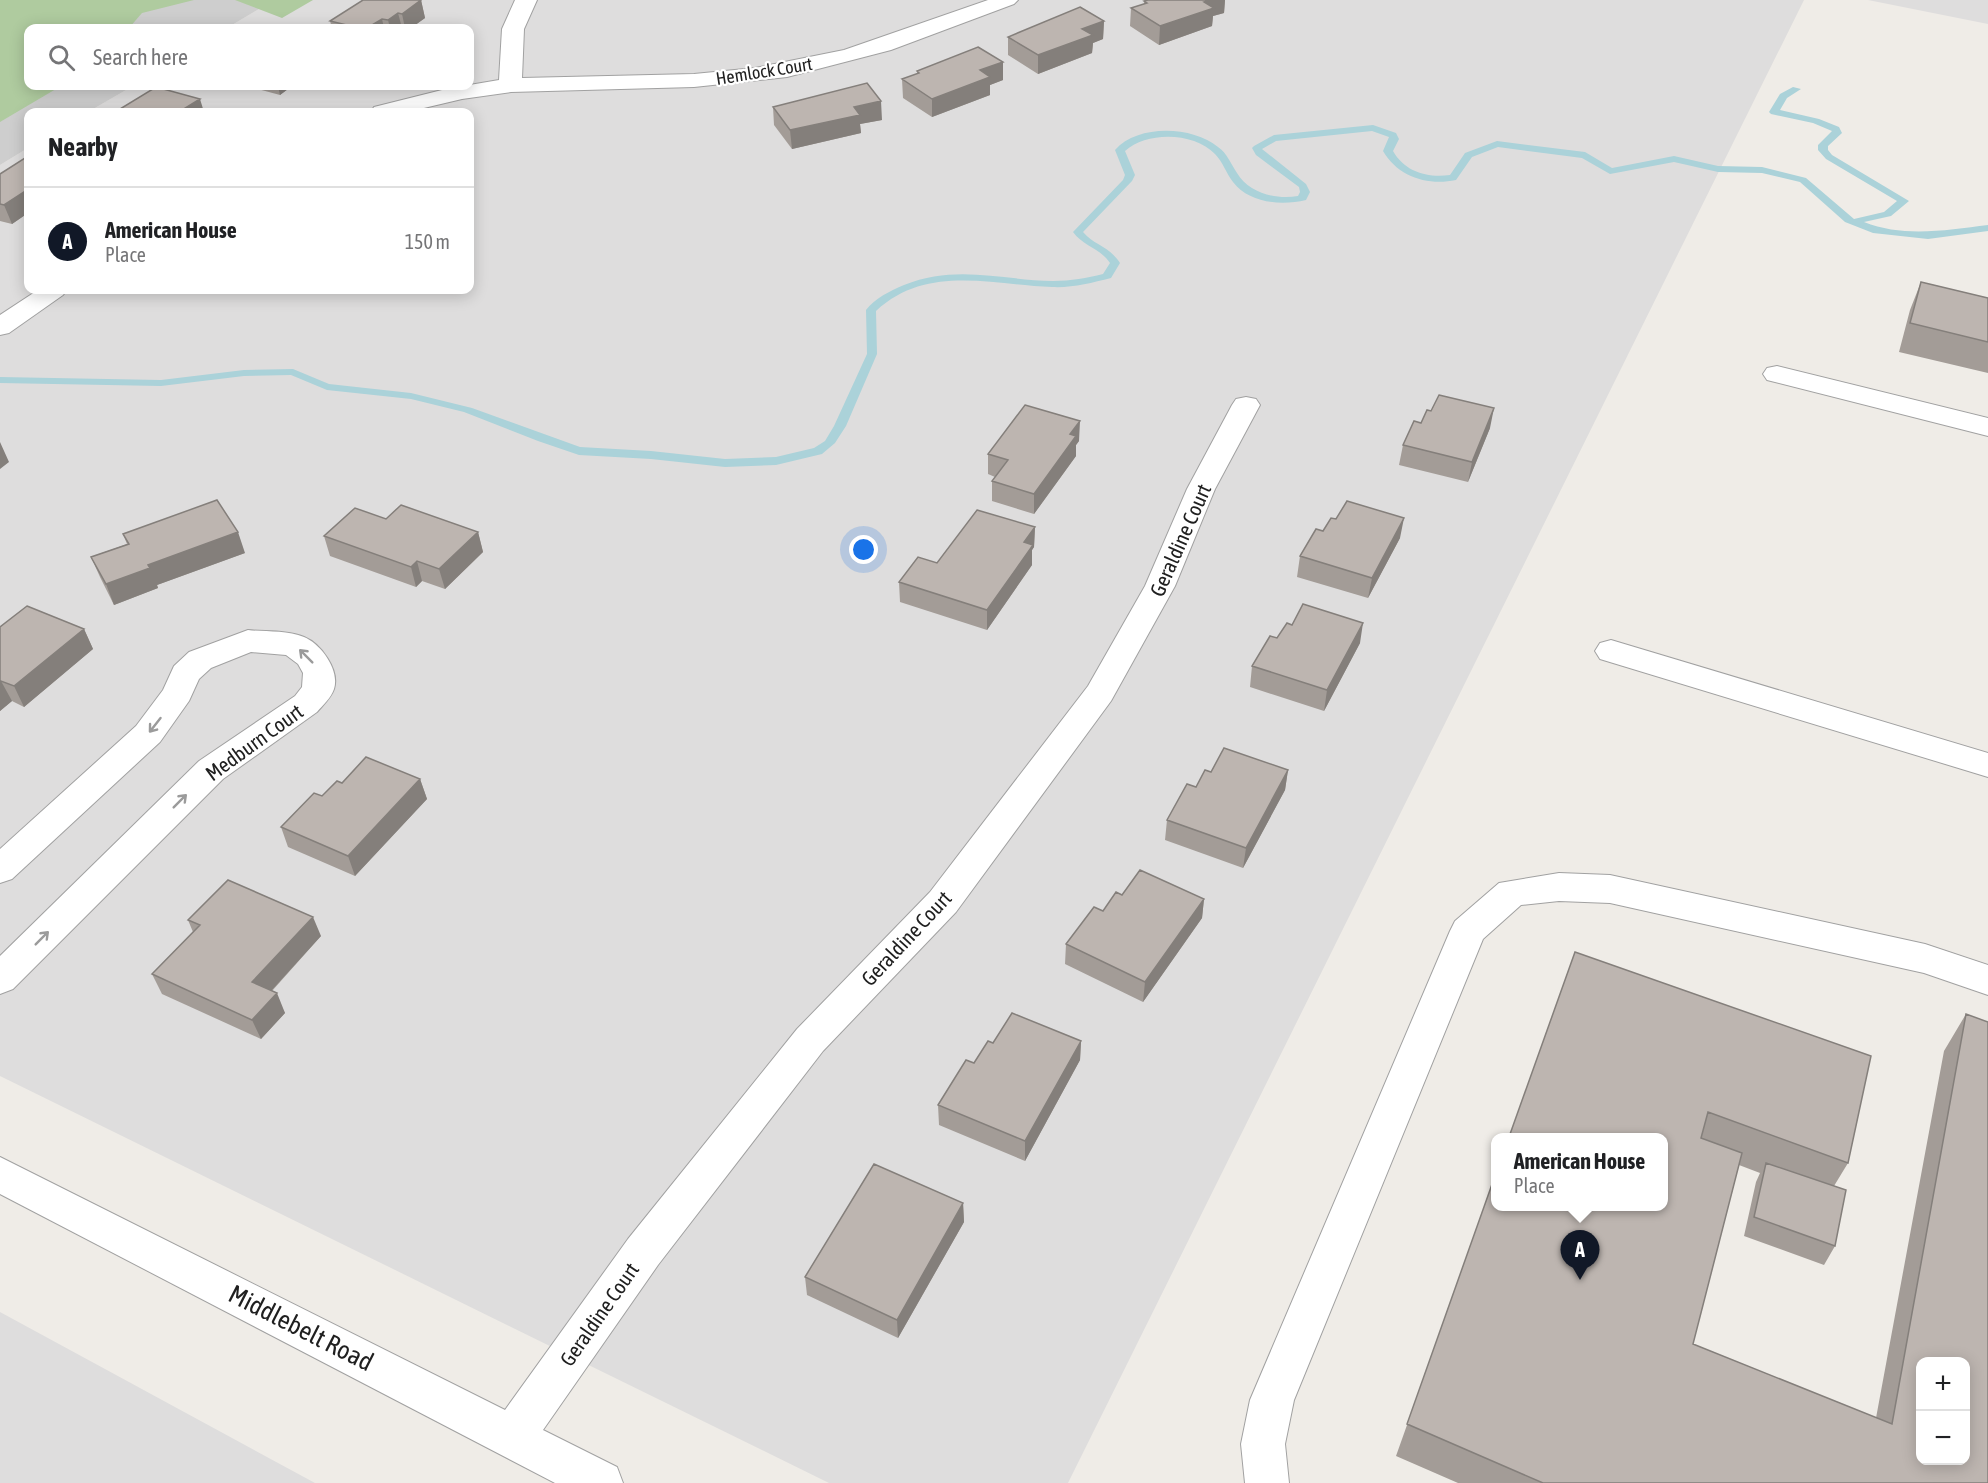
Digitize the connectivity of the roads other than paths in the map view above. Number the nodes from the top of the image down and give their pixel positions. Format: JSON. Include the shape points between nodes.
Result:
{"nodes":[{"id":1,"x":526,"y":0,"type":"edge"},
{"id":2,"x":1007,"y":0,"type":"edge"},
{"id":3,"x":510,"y":85,"type":"junction"},
{"id":4,"x":398,"y":108,"type":"edge"},
{"id":5,"x":48,"y":294,"type":"edge"},
{"id":6,"x":0,"y":327,"type":"edge"},
{"id":7,"x":1777,"y":374,"type":"dead end"},
{"id":8,"x":1246,"y":405,"type":"dead end"},
{"id":9,"x":1988,"y":428,"type":"edge"},
{"id":10,"x":1611,"y":651,"type":"dead end"},
{"id":11,"x":1988,"y":765,"type":"edge"},
{"id":12,"x":0,"y":870,"type":"edge"},
{"id":13,"x":0,"y":979,"type":"edge"},
{"id":14,"x":1988,"y":980,"type":"edge"},
{"id":15,"x":0,"y":1174,"type":"edge"},
{"id":16,"x":512,"y":1437,"type":"junction"},
{"id":17,"x":602,"y":1483,"type":"edge"},
{"id":18,"x":1267,"y":1483,"type":"edge"}],
"edges":[{"from":1,"to":3,"type":"street","via":[[513,29]]},
{"from":2,"to":3,"type":"street","name":"Hemlock Court","via":[[909,37],[828,61],[758,75],[698,81]]},
{"from":3,"to":4,"type":"street","name":"Hemlock Court"},
{"from":5,"to":6,"type":"street"},
{"from":7,"to":9,"type":"street"},
{"from":8,"to":16,"type":"street","name":"Geraldine Court","via":[[1201,489],[1160,586],[1100,693],[943,902],[810,1040],[643,1252]]},
{"from":10,"to":11,"type":"street"},
{"from":13,"to":12,"type":"street","name":"Medburn Court","one_way":true,"via":[[211,770],[306,704],[318,689],[319,673],[310,657],[294,645],[248,641],[200,660],[185,674],[178,693],[148,734]]},
{"from":14,"to":18,"type":"street","via":[[1925,959],[1610,889],[1559,887],[1512,893],[1468,931],[1272,1400],[1263,1444]]},
{"from":15,"to":16,"type":"street","name":"Middlebelt Road"},
{"from":16,"to":17,"type":"street","name":"Middlebelt Road"}]}
